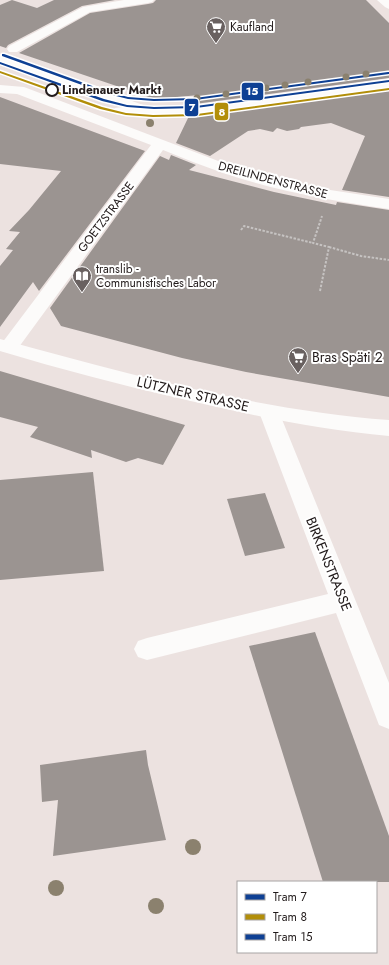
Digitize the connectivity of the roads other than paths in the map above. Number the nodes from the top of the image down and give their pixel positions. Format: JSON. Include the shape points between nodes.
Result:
{"nodes":[{"id":1,"x":148,"y":0,"type":"edge"},
{"id":2,"x":383,"y":0,"type":"edge"},
{"id":3,"x":389,"y":4,"type":"edge"},
{"id":4,"x":13,"y":49,"type":"dead end"},
{"id":5,"x":0,"y":58,"type":"edge"},
{"id":6,"x":0,"y":63,"type":"edge"},
{"id":7,"x":0,"y":70,"type":"edge"},
{"id":8,"x":389,"y":83,"type":"edge"},
{"id":9,"x":0,"y":89,"type":"edge"},
{"id":10,"x":147,"y":111,"type":"junction"},
{"id":11,"x":160,"y":144,"type":"junction"},
{"id":12,"x":389,"y":204,"type":"edge"},
{"id":13,"x":4,"y":346,"type":"edge"},
{"id":14,"x":270,"y":412,"type":"junction"},
{"id":15,"x":389,"y":428,"type":"edge"},
{"id":16,"x":343,"y":601,"type":"junction"},
{"id":17,"x":147,"y":649,"type":"dead end"},
{"id":18,"x":389,"y":716,"type":"edge"}],
"edges":[{"from":1,"to":4,"type":"street","via":[[87,9]]},
{"from":2,"to":3,"type":"street"},
{"from":5,"to":10,"type":"street"},
{"from":6,"to":10,"type":"street","via":[[103,100]]},
{"from":7,"to":10,"type":"street","via":[[99,106],[120,111]]},
{"from":8,"to":10,"type":"street","via":[[198,110]]},
{"from":9,"to":11,"type":"street","via":[[19,90]]},
{"from":11,"to":12,"type":"street","name":"DREILINDENSTRASSE","via":[[229,170],[277,183],[330,195]]},
{"from":11,"to":13,"type":"street","name":"GOETZSTRASSE"},
{"from":13,"to":14,"type":"street","name":"LÜTZNER STRASSE","via":[[142,383]]},
{"from":14,"to":15,"type":"street","name":"LÜTZNER STRASSE"},
{"from":14,"to":16,"type":"street","name":"BIRKENSTRASSE"},
{"from":16,"to":17,"type":"street"},
{"from":16,"to":18,"type":"street","name":"BIRKENSTRASSE"}]}
